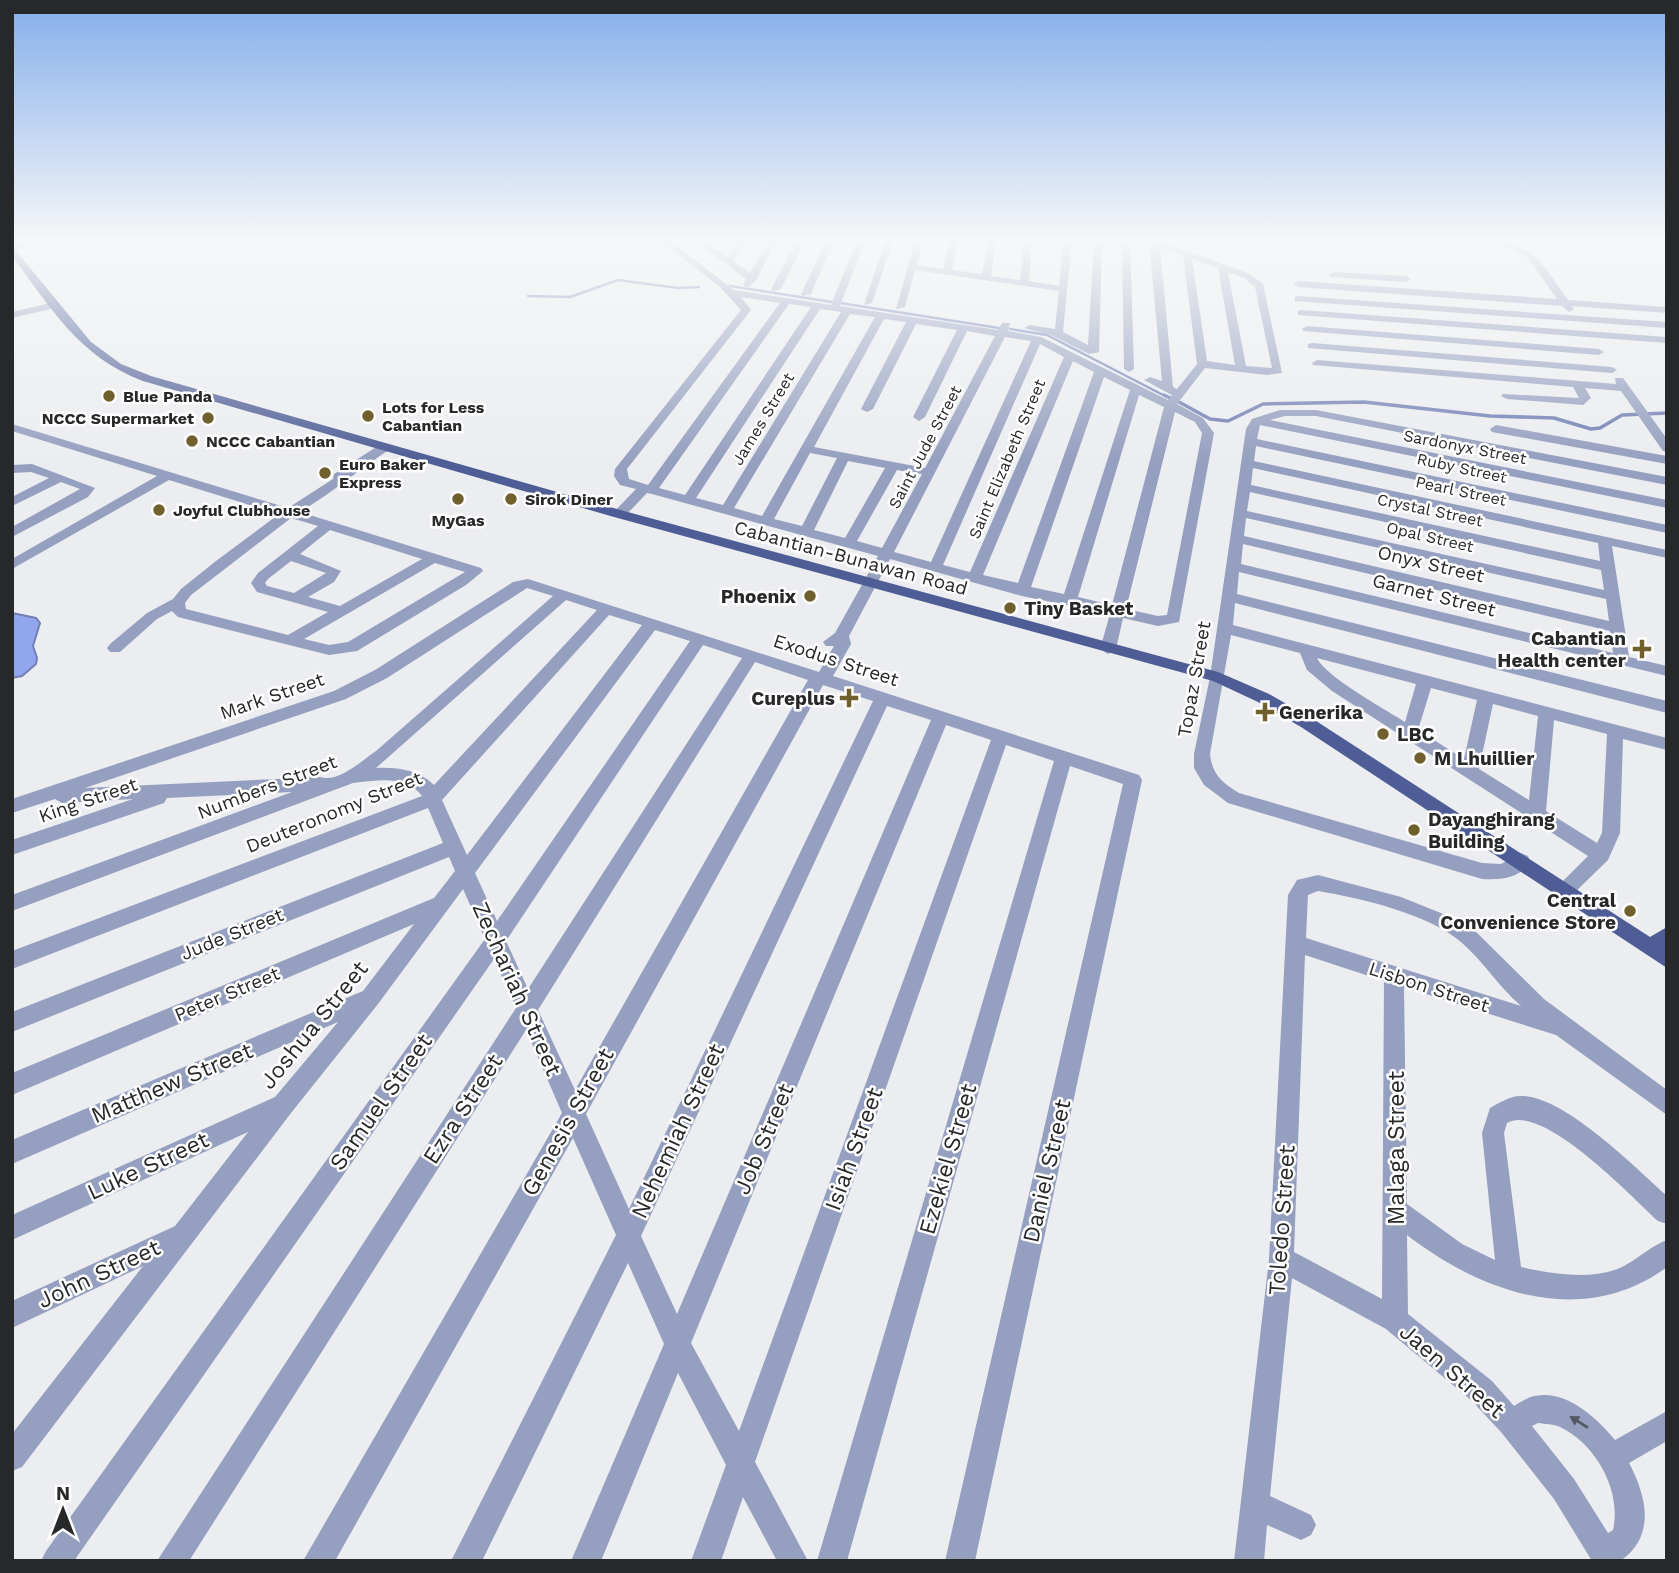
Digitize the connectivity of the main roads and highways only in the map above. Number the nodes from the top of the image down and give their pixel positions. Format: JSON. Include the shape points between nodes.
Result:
{"nodes":[{"id":1,"x":63,"y":314,"type":"edge"},
{"id":2,"x":1661,"y":948,"type":"edge"}],
"edges":[{"from":1,"to":2,"type":"main road","name":"Cabantian-Bunawan Road","via":[[83,339],[117,366],[199,394],[1218,677],[1286,710]]}]}
